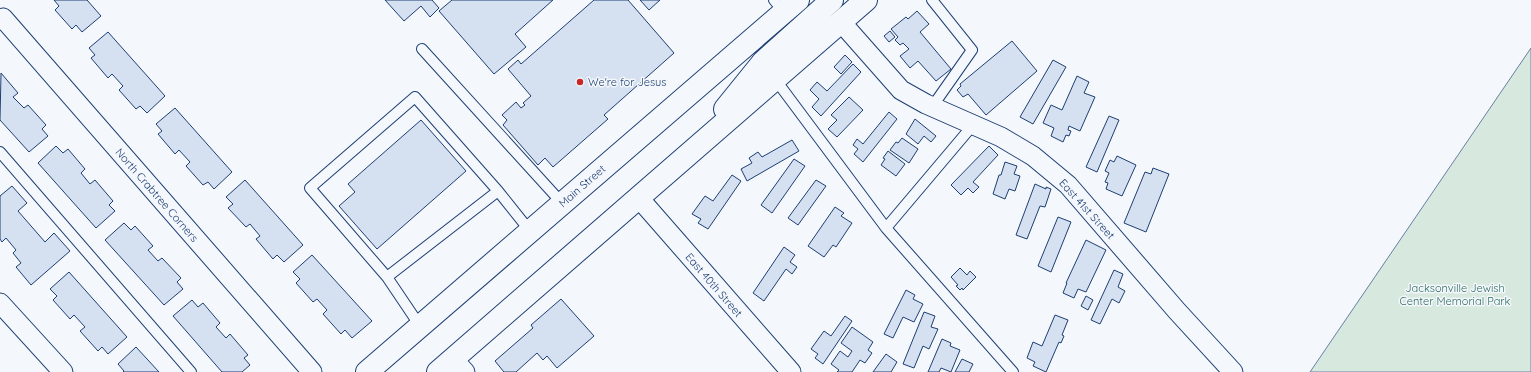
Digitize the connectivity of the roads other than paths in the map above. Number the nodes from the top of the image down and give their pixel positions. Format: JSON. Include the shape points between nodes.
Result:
{"nodes":[{"id":1,"x":832,"y":0,"type":"edge"},
{"id":2,"x":866,"y":0,"type":"edge"},
{"id":3,"x":932,"y":0,"type":"edge"},
{"id":4,"x":785,"y":4,"type":"edge"},
{"id":5,"x":1,"y":19,"type":"edge"},
{"id":6,"x":841,"y":22,"type":"junction"},
{"id":7,"x":422,"y":48,"type":"dead end"},
{"id":8,"x":774,"y":79,"type":"junction"},
{"id":9,"x":932,"y":107,"type":"junction"},
{"id":10,"x":973,"y":125,"type":"junction"},
{"id":11,"x":0,"y":152,"type":"edge"},
{"id":12,"x":686,"y":156,"type":"junction"},
{"id":13,"x":498,"y":191,"type":"junction"},
{"id":14,"x":638,"y":197,"type":"junction"},
{"id":15,"x":562,"y":203,"type":"junction"},
{"id":16,"x":886,"y":228,"type":"junction"},
{"id":17,"x":530,"y":231,"type":"junction"},
{"id":18,"x":387,"y":277,"type":"junction"},
{"id":19,"x":0,"y":303,"type":"edge"},
{"id":20,"x":420,"y":326,"type":"junction"},
{"id":21,"x":452,"y":368,"type":"edge"},
{"id":22,"x":63,"y":372,"type":"edge"},
{"id":23,"x":191,"y":372,"type":"edge"},
{"id":24,"x":312,"y":372,"type":"edge"},
{"id":25,"x":367,"y":372,"type":"edge"},
{"id":26,"x":790,"y":372,"type":"edge"},
{"id":27,"x":1013,"y":372,"type":"edge"},
{"id":28,"x":1233,"y":372,"type":"edge"}],
"edges":[{"from":1,"to":12,"type":"main road","via":[[763,62]]},
{"from":2,"to":6,"type":"main road"},
{"from":3,"to":9,"type":"lane","via":[[972,50]]},
{"from":4,"to":15,"type":"main road","name":"Main Street"},
{"from":5,"to":24,"type":"street","name":"North Crabtree Corners"},
{"from":6,"to":8,"type":"main road"},
{"from":6,"to":9,"type":"street","name":"East 41st Street","via":[[900,90]]},
{"from":7,"to":15,"type":"lane"},
{"from":8,"to":12,"type":"main road"},
{"from":8,"to":16,"type":"lane"},
{"from":9,"to":10,"type":"street","name":"East 41st Street"},
{"from":10,"to":16,"type":"lane"},
{"from":10,"to":28,"type":"street","name":"East 41st Street","via":[[1032,156],[1068,185]]},
{"from":11,"to":23,"type":"lane"},
{"from":12,"to":14,"type":"main road"},
{"from":13,"to":17,"type":"lane"},
{"from":13,"to":18,"type":"lane"},
{"from":13,"to":18,"type":"lane","via":[[415,97],[310,188]]},
{"from":14,"to":21,"type":"main road"},
{"from":14,"to":26,"type":"street","name":"East 40th Street"},
{"from":15,"to":17,"type":"main road","name":"Main Street"},
{"from":16,"to":27,"type":"lane"},
{"from":17,"to":20,"type":"main road","name":"Main Street"},
{"from":18,"to":20,"type":"lane"},
{"from":19,"to":22,"type":"street"},
{"from":20,"to":25,"type":"main road","name":"Main Street"}]}
